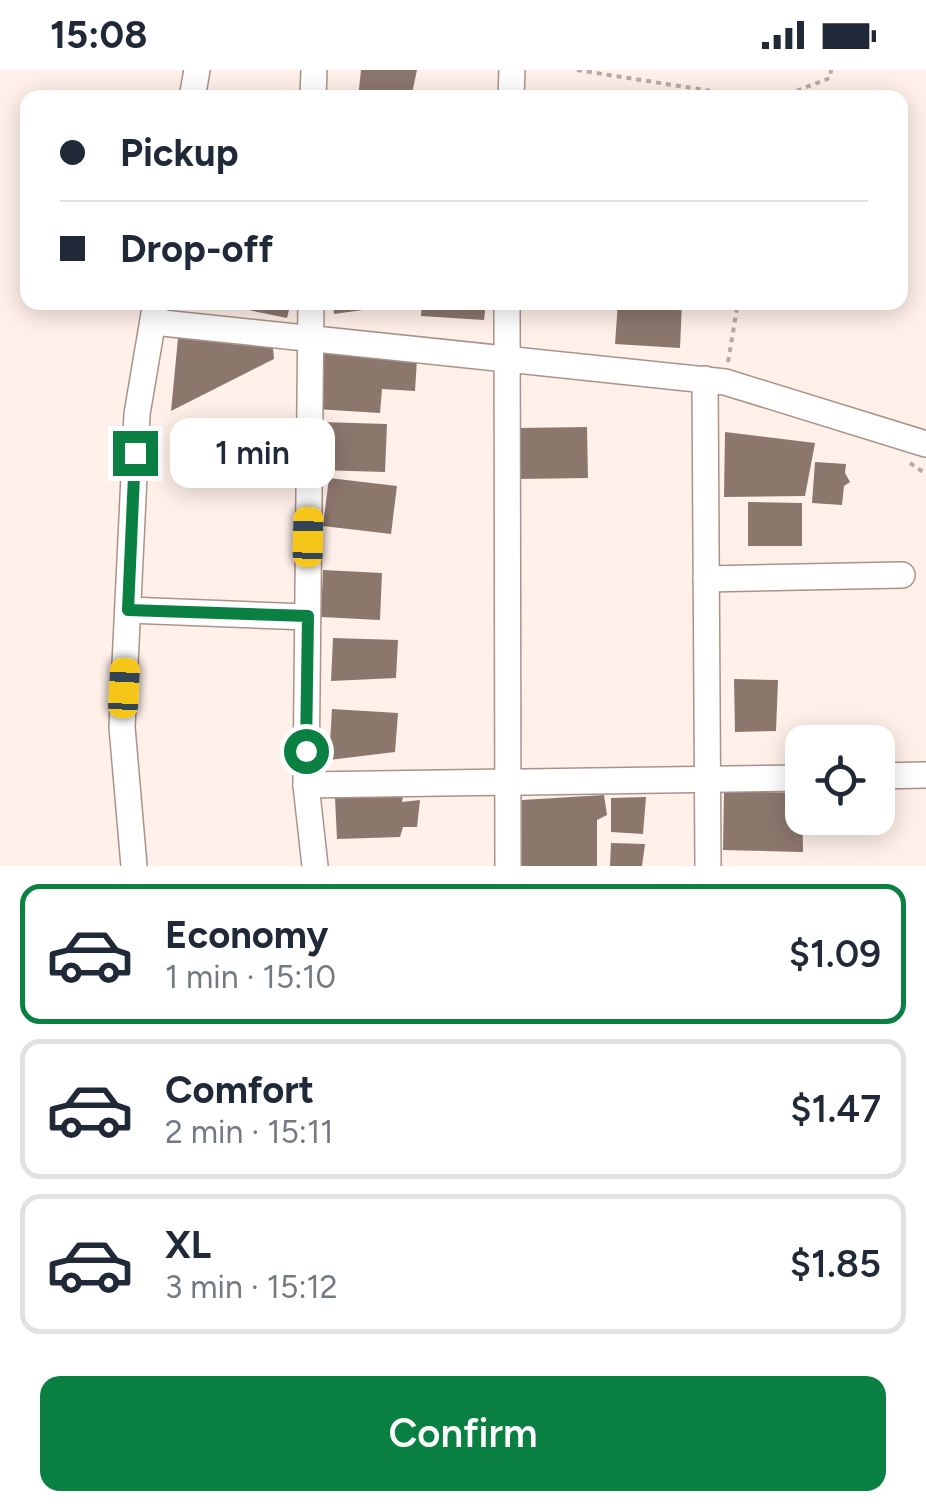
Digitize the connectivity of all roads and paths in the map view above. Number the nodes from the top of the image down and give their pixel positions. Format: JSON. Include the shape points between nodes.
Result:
{"nodes":[{"id":1,"x":578,"y":70,"type":"edge"},
{"id":2,"x":831,"y":70,"type":"edge"},
{"id":3,"x":705,"y":90,"type":"edge"},
{"id":4,"x":799,"y":90,"type":"edge"},
{"id":5,"x":311,"y":310,"type":"edge"},
{"id":6,"x":507,"y":310,"type":"edge"},
{"id":7,"x":736,"y":310,"type":"edge"},
{"id":8,"x":154,"y":312,"type":"edge"},
{"id":9,"x":310,"y":338,"type":"junction"},
{"id":10,"x":506,"y":359,"type":"junction"},
{"id":11,"x":715,"y":380,"type":"junction"},
{"id":12,"x":926,"y":444,"type":"edge"},
{"id":13,"x":902,"y":575,"type":"dead end"},
{"id":14,"x":706,"y":580,"type":"junction"},
{"id":15,"x":128,"y":610,"type":"junction"},
{"id":16,"x":308,"y":616,"type":"junction"},
{"id":17,"x":926,"y":775,"type":"edge"},
{"id":18,"x":895,"y":776,"type":"edge"},
{"id":19,"x":785,"y":778,"type":"edge"},
{"id":20,"x":707,"y":780,"type":"junction"},
{"id":21,"x":508,"y":782,"type":"junction"},
{"id":22,"x":306,"y":785,"type":"junction"},
{"id":23,"x":134,"y":866,"type":"edge"},
{"id":24,"x":315,"y":866,"type":"edge"},
{"id":25,"x":508,"y":866,"type":"edge"},
{"id":26,"x":708,"y":866,"type":"edge"}],
"edges":[{"from":1,"to":3,"type":"path"},
{"from":2,"to":4,"type":"path","via":[[830,78]]},
{"from":5,"to":9,"type":"street"},
{"from":6,"to":10,"type":"street"},
{"from":7,"to":11,"type":"path"},
{"from":8,"to":9,"type":"street"},
{"from":8,"to":15,"type":"street","via":[[137,414]]},
{"from":9,"to":10,"type":"street"},
{"from":9,"to":16,"type":"street"},
{"from":10,"to":11,"type":"street"},
{"from":10,"to":21,"type":"street"},
{"from":11,"to":12,"type":"street"},
{"from":11,"to":14,"type":"street"},
{"from":13,"to":14,"type":"street"},
{"from":14,"to":20,"type":"street"},
{"from":15,"to":16,"type":"street"},
{"from":15,"to":23,"type":"street","via":[[122,726]]},
{"from":16,"to":22,"type":"street"},
{"from":17,"to":18,"type":"street"},
{"from":19,"to":20,"type":"street"},
{"from":20,"to":21,"type":"street"},
{"from":20,"to":26,"type":"street"},
{"from":21,"to":22,"type":"street"},
{"from":21,"to":25,"type":"street"},
{"from":22,"to":24,"type":"street"}]}
